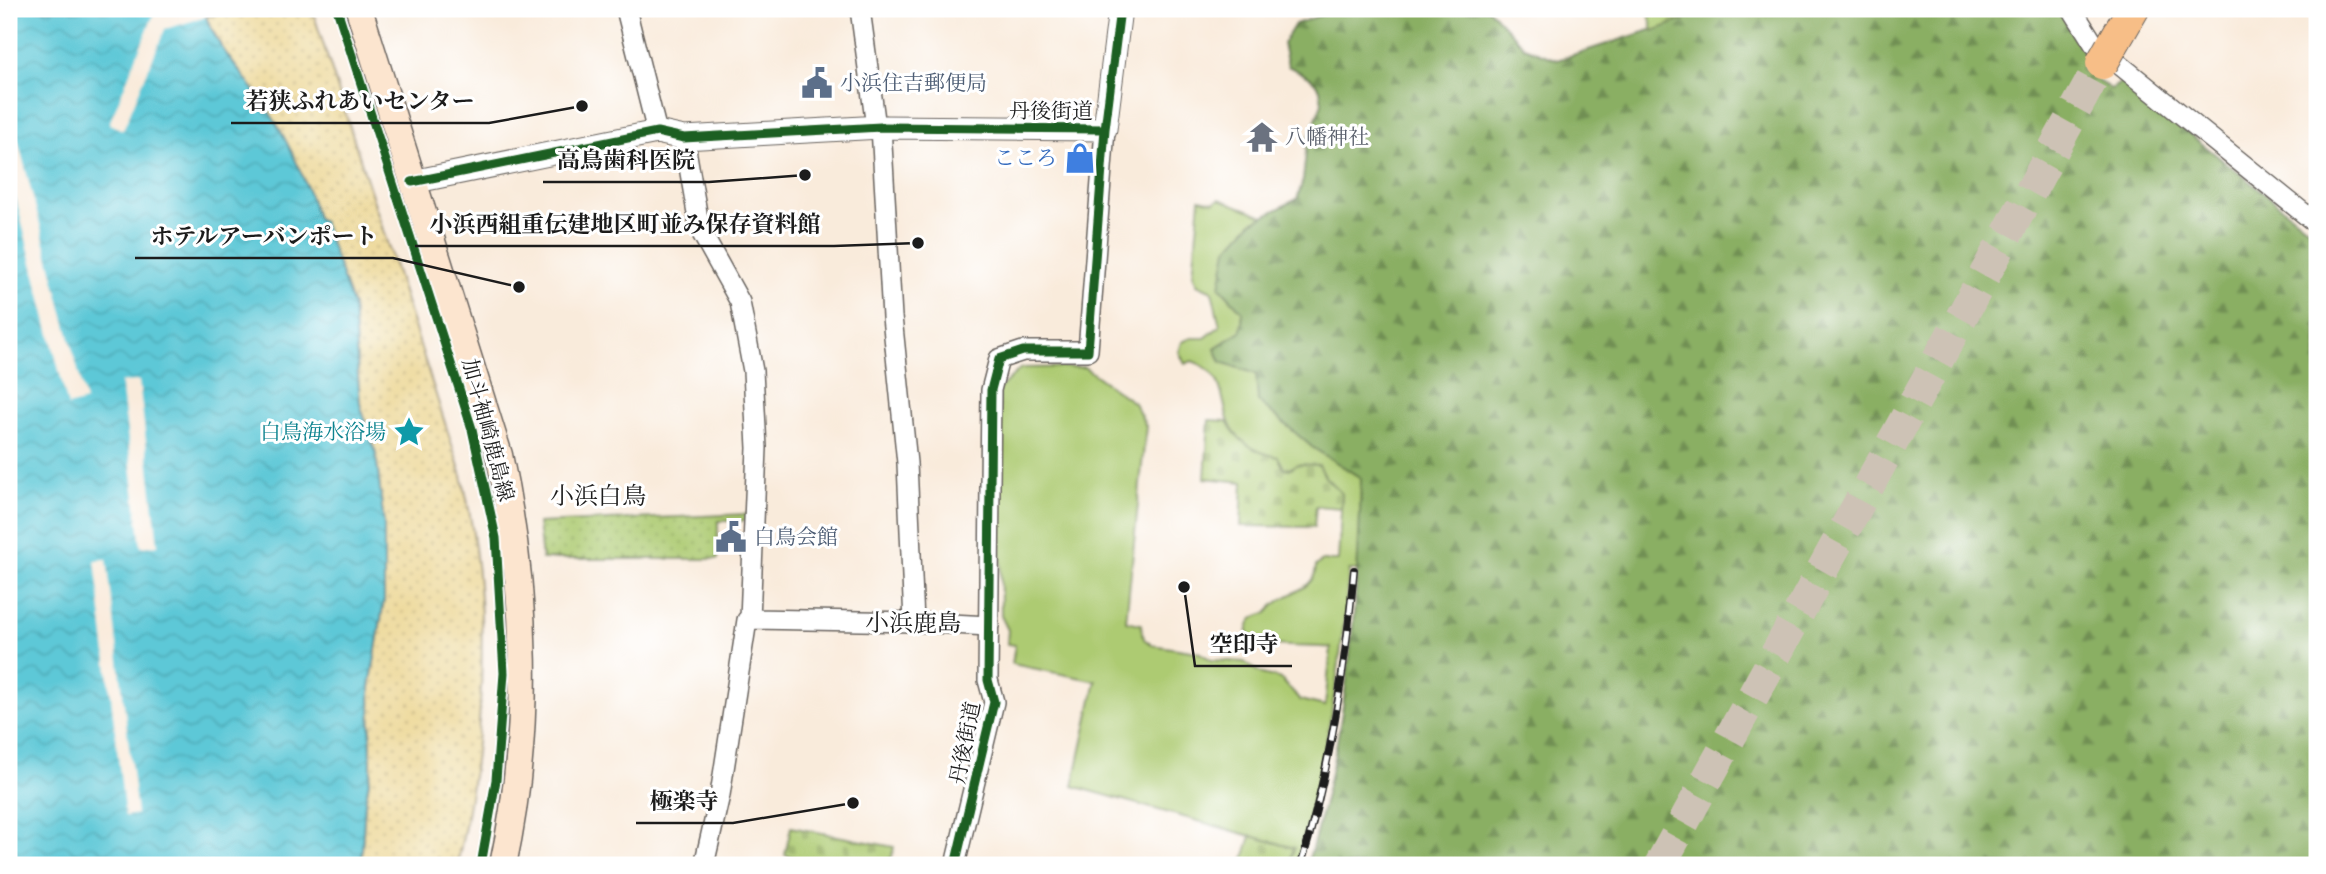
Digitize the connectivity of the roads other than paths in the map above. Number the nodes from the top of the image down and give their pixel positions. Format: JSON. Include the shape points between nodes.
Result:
{"nodes":[{"id":1,"x":359,"y":9,"type":"edge"},
{"id":2,"x":626,"y":9,"type":"edge"},
{"id":3,"x":860,"y":9,"type":"edge"},
{"id":4,"x":1120,"y":9,"type":"edge"},
{"id":5,"x":2073,"y":9,"type":"edge"},
{"id":6,"x":2133,"y":9,"type":"edge"},
{"id":7,"x":2103,"y":61,"type":"tunnel mouth"},
{"id":8,"x":878,"y":127,"type":"junction"},
{"id":9,"x":1105,"y":128,"type":"junction"},
{"id":10,"x":657,"y":132,"type":"junction"},
{"id":11,"x":684,"y":138,"type":"junction"},
{"id":12,"x":412,"y":182,"type":"junction"},
{"id":13,"x":2317,"y":224,"type":"edge"},
{"id":14,"x":747,"y":620,"type":"dead end"},
{"id":15,"x":914,"y":622,"type":"junction"},
{"id":16,"x":989,"y":626,"type":"junction"},
{"id":17,"x":503,"y":865,"type":"edge"},
{"id":18,"x":704,"y":865,"type":"edge"},
{"id":19,"x":955,"y":865,"type":"edge"}],
"edges":[{"from":1,"to":12,"type":"main road","name":"加斗袖崎鹿島線"},
{"from":2,"to":10,"type":"street"},
{"from":3,"to":8,"type":"street"},
{"from":4,"to":9,"type":"street","name":"丹後街道"},
{"from":5,"to":13,"type":"street","via":[[2094,44]]},
{"from":6,"to":7,"type":"highway"},
{"from":8,"to":9,"type":"street","name":"丹後街道"},
{"from":8,"to":11,"type":"street","name":"丹後街道"},
{"from":8,"to":15,"type":"street","via":[[907,463]]},
{"from":9,"to":16,"type":"street","name":"丹後街道","via":[[1088,351],[1023,351],[999,359],[991,390]]},
{"from":10,"to":11,"type":"street","name":"丹後街道"},
{"from":10,"to":12,"type":"street"},
{"from":11,"to":15,"type":"street","via":[[700,230],[740,302],[753,371],[757,448],[750,620]]},
{"from":12,"to":17,"type":"main road","name":"加斗袖崎鹿島線","via":[[499,455],[513,532],[521,614],[522,726]]},
{"from":14,"to":18,"type":"street"},
{"from":15,"to":16,"type":"street"},
{"from":16,"to":19,"type":"street","name":"丹後街道","via":[[988,680],[994,702]]}]}
